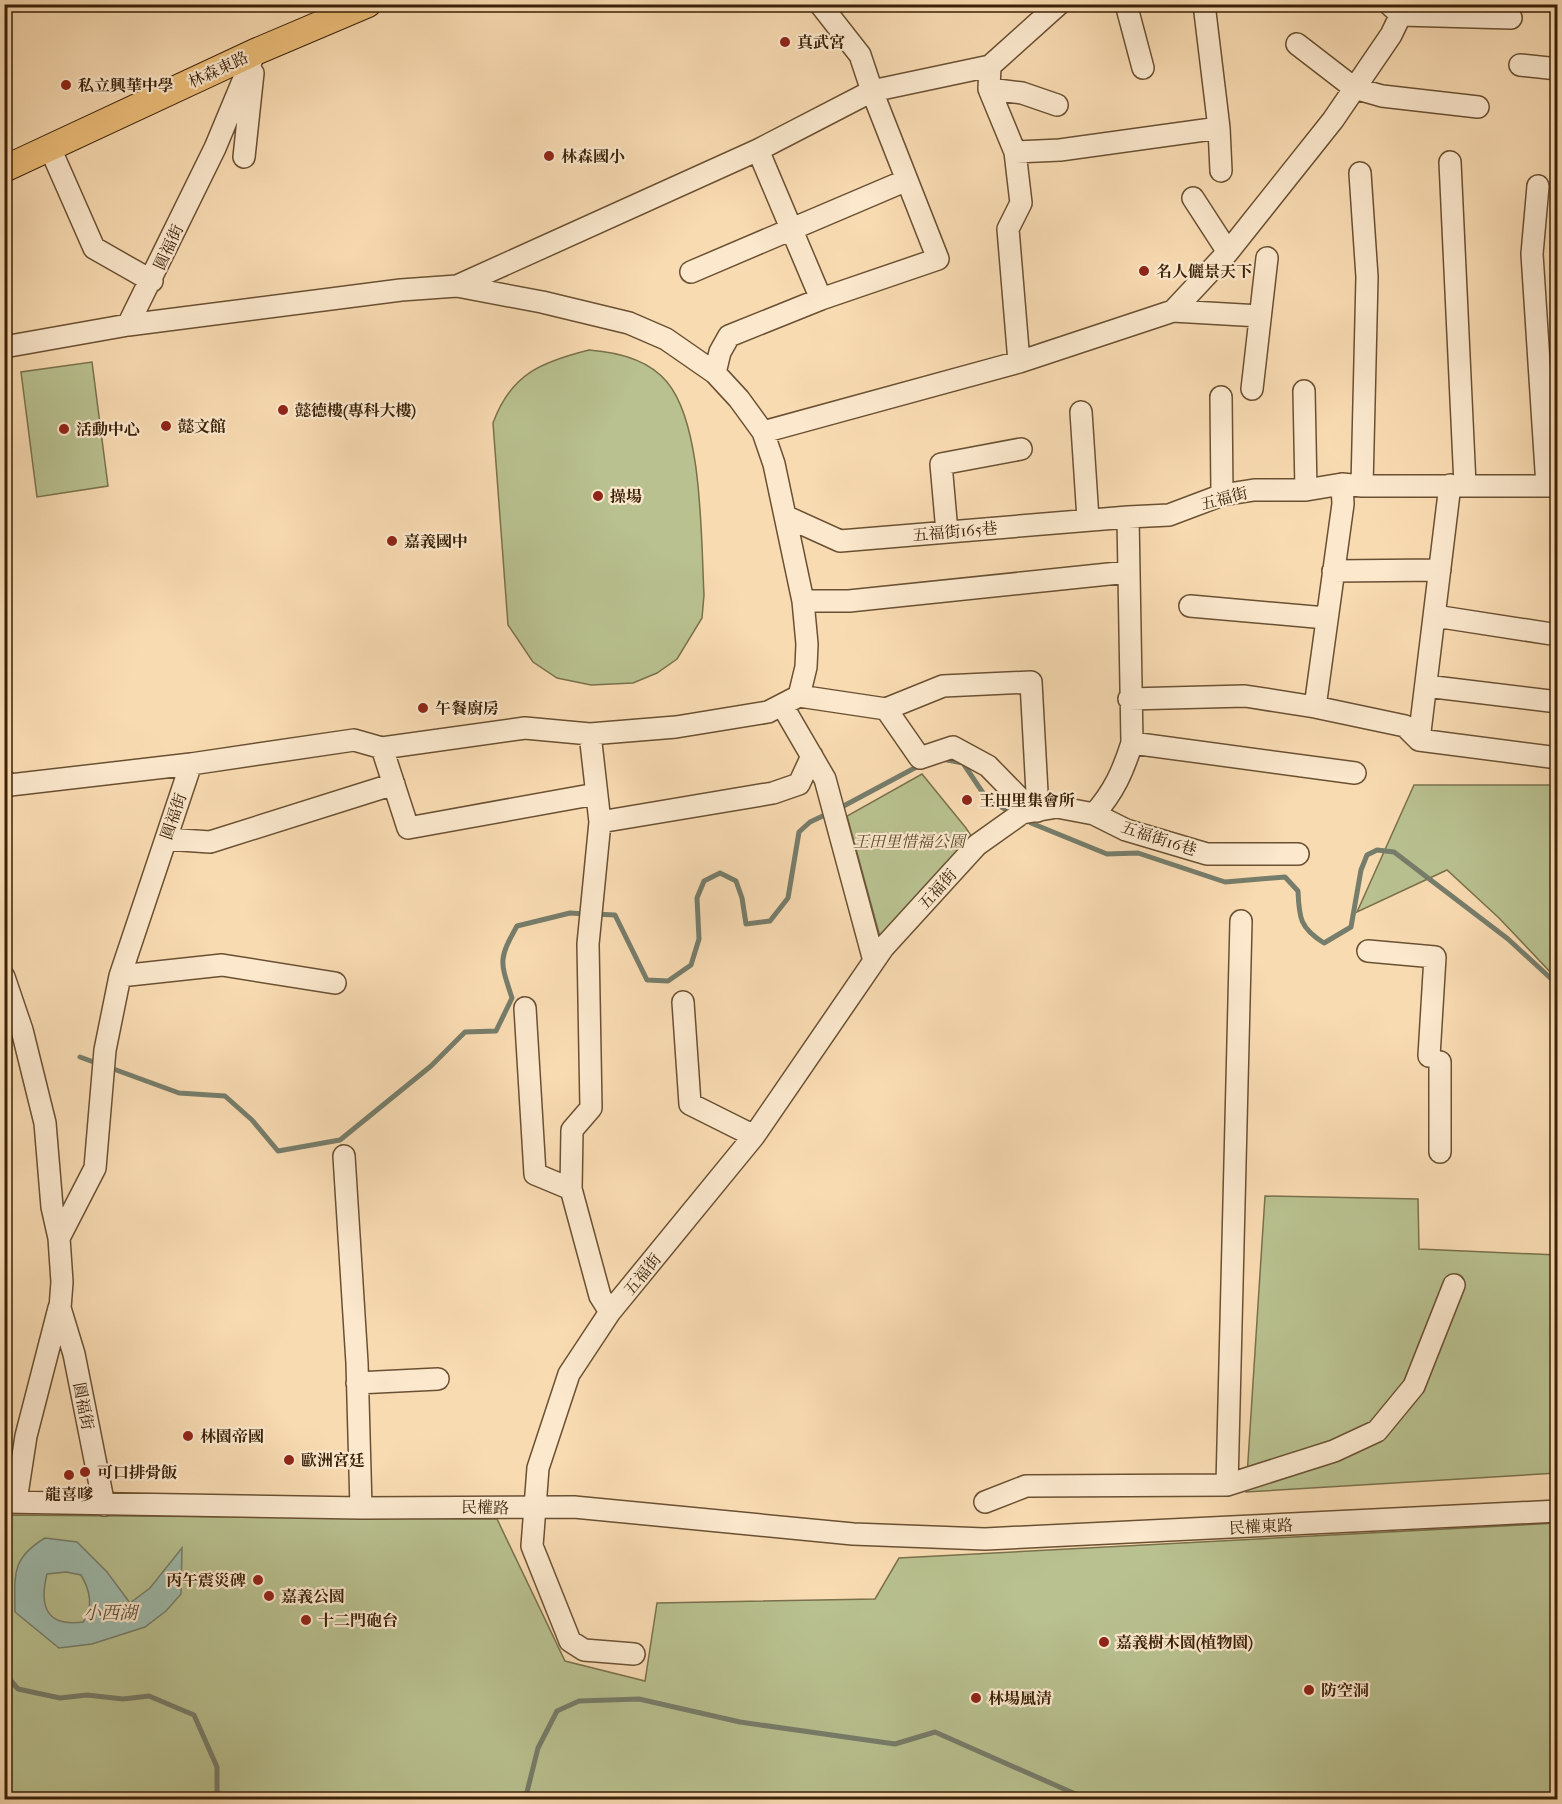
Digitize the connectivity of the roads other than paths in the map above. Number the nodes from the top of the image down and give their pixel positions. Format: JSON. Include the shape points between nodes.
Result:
{"nodes":[{"id":1,"x":368,"y":4,"type":"edge"},
{"id":2,"x":820,"y":4,"type":"edge"},
{"id":3,"x":1059,"y":4,"type":"edge"},
{"id":4,"x":1126,"y":4,"type":"edge"},
{"id":5,"x":1204,"y":4,"type":"edge"},
{"id":6,"x":1399,"y":8,"type":"edge"},
{"id":7,"x":1511,"y":18,"type":"dead end"},
{"id":8,"x":1297,"y":44,"type":"dead end"},
{"id":9,"x":255,"y":52,"type":"junction"},
{"id":10,"x":1520,"y":65,"type":"dead end"},
{"id":11,"x":990,"y":66,"type":"junction"},
{"id":12,"x":1143,"y":68,"type":"dead end"},
{"id":13,"x":1557,"y":69,"type":"edge"},
{"id":14,"x":1354,"y":88,"type":"junction"},
{"id":15,"x":989,"y":89,"type":"junction"},
{"id":16,"x":872,"y":91,"type":"junction"},
{"id":17,"x":1057,"y":105,"type":"dead end"},
{"id":18,"x":1478,"y":107,"type":"dead end"},
{"id":19,"x":1218,"y":128,"type":"junction"},
{"id":20,"x":50,"y":148,"type":"junction"},
{"id":21,"x":758,"y":150,"type":"junction"},
{"id":22,"x":1015,"y":152,"type":"junction"},
{"id":23,"x":244,"y":157,"type":"dead end"},
{"id":24,"x":1450,"y":162,"type":"dead end"},
{"id":25,"x":4,"y":169,"type":"edge"},
{"id":26,"x":1221,"y":171,"type":"dead end"},
{"id":27,"x":1360,"y":173,"type":"dead end"},
{"id":28,"x":907,"y":180,"type":"junction"},
{"id":29,"x":1538,"y":186,"type":"dead end"},
{"id":30,"x":1193,"y":198,"type":"dead end"},
{"id":31,"x":792,"y":231,"type":"junction"},
{"id":32,"x":1228,"y":252,"type":"junction"},
{"id":33,"x":1267,"y":258,"type":"dead end"},
{"id":34,"x":691,"y":272,"type":"dead end"},
{"id":35,"x":152,"y":281,"type":"junction"},
{"id":36,"x":457,"y":286,"type":"junction"},
{"id":37,"x":821,"y":299,"type":"junction"},
{"id":38,"x":1173,"y":311,"type":"junction"},
{"id":39,"x":1260,"y":316,"type":"junction"},
{"id":40,"x":128,"y":325,"type":"junction"},
{"id":41,"x":4,"y":347,"type":"edge"},
{"id":42,"x":1019,"y":362,"type":"junction"},
{"id":43,"x":715,"y":373,"type":"junction"},
{"id":44,"x":1252,"y":389,"type":"dead end"},
{"id":45,"x":1304,"y":391,"type":"dead end"},
{"id":46,"x":1221,"y":397,"type":"dead end"},
{"id":47,"x":1081,"y":412,"type":"dead end"},
{"id":48,"x":763,"y":432,"type":"junction"},
{"id":49,"x":1022,"y":449,"type":"dead end"},
{"id":50,"x":1352,"y":485,"type":"junction"},
{"id":51,"x":1457,"y":485,"type":"junction"},
{"id":52,"x":1552,"y":486,"type":"edge"},
{"id":53,"x":1306,"y":490,"type":"junction"},
{"id":54,"x":1222,"y":495,"type":"junction"},
{"id":55,"x":1128,"y":517,"type":"junction"},
{"id":56,"x":787,"y":518,"type":"junction"},
{"id":57,"x":1088,"y":519,"type":"junction"},
{"id":58,"x":947,"y":532,"type":"junction"},
{"id":59,"x":1440,"y":570,"type":"junction"},
{"id":60,"x":1333,"y":571,"type":"junction"},
{"id":61,"x":1128,"y":572,"type":"junction"},
{"id":62,"x":802,"y":601,"type":"junction"},
{"id":63,"x":1190,"y":606,"type":"dead end"},
{"id":64,"x":1435,"y":616,"type":"junction"},
{"id":65,"x":1326,"y":618,"type":"junction"},
{"id":66,"x":1557,"y":635,"type":"edge"},
{"id":67,"x":1426,"y":686,"type":"junction"},
{"id":68,"x":1130,"y":699,"type":"junction"},
{"id":69,"x":791,"y":700,"type":"junction"},
{"id":70,"x":1557,"y":702,"type":"edge"},
{"id":71,"x":1316,"y":707,"type":"junction"},
{"id":72,"x":886,"y":708,"type":"junction"},
{"id":73,"x":590,"y":734,"type":"junction"},
{"id":74,"x":1419,"y":740,"type":"junction"},
{"id":75,"x":1132,"y":743,"type":"junction"},
{"id":76,"x":382,"y":748,"type":"junction"},
{"id":77,"x":812,"y":756,"type":"junction"},
{"id":78,"x":1557,"y":758,"type":"edge"},
{"id":79,"x":191,"y":764,"type":"junction"},
{"id":80,"x":1355,"y":774,"type":"dead end"},
{"id":81,"x":4,"y":780,"type":"edge"},
{"id":82,"x":394,"y":784,"type":"junction"},
{"id":83,"x":596,"y":794,"type":"junction"},
{"id":84,"x":1035,"y":811,"type":"junction"},
{"id":85,"x":1094,"y":814,"type":"junction"},
{"id":86,"x":600,"y":822,"type":"junction"},
{"id":87,"x":166,"y":839,"type":"junction"},
{"id":88,"x":1298,"y":854,"type":"dead end"},
{"id":89,"x":1241,"y":921,"type":"dead end"},
{"id":90,"x":1368,"y":951,"type":"dead end"},
{"id":91,"x":874,"y":961,"type":"junction"},
{"id":92,"x":120,"y":976,"type":"junction"},
{"id":93,"x":4,"y":977,"type":"edge"},
{"id":94,"x":335,"y":983,"type":"dead end"},
{"id":95,"x":683,"y":1002,"type":"dead end"},
{"id":96,"x":525,"y":1008,"type":"dead end"},
{"id":97,"x":754,"y":1136,"type":"junction"},
{"id":98,"x":1440,"y":1152,"type":"dead end"},
{"id":99,"x":344,"y":1156,"type":"dead end"},
{"id":100,"x":571,"y":1189,"type":"junction"},
{"id":101,"x":59,"y":1238,"type":"junction"},
{"id":102,"x":1454,"y":1285,"type":"dead end"},
{"id":103,"x":60,"y":1308,"type":"junction"},
{"id":104,"x":610,"y":1312,"type":"junction"},
{"id":105,"x":438,"y":1379,"type":"dead end"},
{"id":106,"x":357,"y":1383,"type":"junction"},
{"id":107,"x":1227,"y":1485,"type":"junction"},
{"id":108,"x":10,"y":1502,"type":"edge"},
{"id":109,"x":985,"y":1502,"type":"dead end"},
{"id":110,"x":104,"y":1504,"type":"junction"},
{"id":111,"x":360,"y":1508,"type":"junction"},
{"id":112,"x":534,"y":1508,"type":"junction"},
{"id":113,"x":1557,"y":1511,"type":"edge"},
{"id":114,"x":965,"y":1538,"type":"joint"},
{"id":115,"x":634,"y":1654,"type":"dead end"}],
"edges":[{"from":1,"to":9,"type":"main road","name":"林森東路"},
{"from":2,"to":16,"type":"street","via":[[860,55]]},
{"from":3,"to":11,"type":"street"},
{"from":4,"to":12,"type":"street"},
{"from":5,"to":19,"type":"street"},
{"from":6,"to":7,"type":"street"},
{"from":6,"to":14,"type":"street"},
{"from":8,"to":14,"type":"street"},
{"from":9,"to":20,"type":"main road","name":"林森東路"},
{"from":9,"to":23,"type":"street"},
{"from":9,"to":35,"type":"street","name":"圓福街"},
{"from":10,"to":13,"type":"street"},
{"from":11,"to":15,"type":"street"},
{"from":11,"to":16,"type":"street"},
{"from":14,"to":18,"type":"street","via":[[1382,96]]},
{"from":14,"to":32,"type":"street"},
{"from":15,"to":17,"type":"street","via":[[1022,93]]},
{"from":15,"to":22,"type":"street"},
{"from":16,"to":21,"type":"street"},
{"from":16,"to":28,"type":"street"},
{"from":19,"to":22,"type":"street","via":[[1060,150]]},
{"from":19,"to":26,"type":"street"},
{"from":20,"to":25,"type":"main road","name":"林森東路"},
{"from":20,"to":35,"type":"street","via":[[94,248]]},
{"from":21,"to":31,"type":"street"},
{"from":21,"to":36,"type":"street"},
{"from":22,"to":42,"type":"street","via":[[1022,203],[1008,229]]},
{"from":24,"to":51,"type":"street"},
{"from":27,"to":50,"type":"street","via":[[1367,277]]},
{"from":28,"to":31,"type":"street"},
{"from":28,"to":37,"type":"street","via":[[938,259]]},
{"from":29,"to":52,"type":"street","via":[[1532,254]]},
{"from":30,"to":32,"type":"street"},
{"from":31,"to":34,"type":"street"},
{"from":31,"to":37,"type":"street"},
{"from":32,"to":38,"type":"street"},
{"from":33,"to":39,"type":"street"},
{"from":35,"to":40,"type":"street","name":"圓福街"},
{"from":36,"to":40,"type":"street"},
{"from":36,"to":43,"type":"street","via":[[629,323],[666,339]]},
{"from":37,"to":43,"type":"street","via":[[729,336]]},
{"from":38,"to":39,"type":"street"},
{"from":38,"to":42,"type":"street"},
{"from":39,"to":44,"type":"street"},
{"from":40,"to":41,"type":"street"},
{"from":42,"to":48,"type":"street"},
{"from":43,"to":48,"type":"street"},
{"from":45,"to":53,"type":"street"},
{"from":46,"to":54,"type":"street"},
{"from":47,"to":57,"type":"street"},
{"from":48,"to":56,"type":"street"},
{"from":49,"to":58,"type":"street","via":[[941,464]]},
{"from":50,"to":51,"type":"street","name":"五福街"},
{"from":50,"to":53,"type":"street","name":"五福街"},
{"from":50,"to":60,"type":"street","via":[[1343,504]]},
{"from":51,"to":52,"type":"street","name":"五福街"},
{"from":51,"to":59,"type":"street"},
{"from":53,"to":54,"type":"street","name":"五福街","via":[[1254,490]]},
{"from":54,"to":55,"type":"street","name":"五福街","via":[[1169,515]]},
{"from":55,"to":57,"type":"street","name":"五福街165巷"},
{"from":55,"to":61,"type":"street"},
{"from":56,"to":58,"type":"street","name":"五福街165巷","via":[[840,542]]},
{"from":56,"to":62,"type":"street"},
{"from":57,"to":58,"type":"street","name":"五福街165巷"},
{"from":59,"to":60,"type":"street"},
{"from":59,"to":64,"type":"street"},
{"from":60,"to":65,"type":"street"},
{"from":61,"to":62,"type":"street","via":[[849,601]]},
{"from":61,"to":68,"type":"street"},
{"from":62,"to":69,"type":"street","via":[[806,667]]},
{"from":63,"to":65,"type":"street"},
{"from":64,"to":66,"type":"street"},
{"from":64,"to":67,"type":"street"},
{"from":65,"to":71,"type":"street"},
{"from":67,"to":70,"type":"street"},
{"from":67,"to":74,"type":"street"},
{"from":68,"to":71,"type":"street","via":[[1245,696]]},
{"from":68,"to":75,"type":"street"},
{"from":69,"to":72,"type":"street"},
{"from":69,"to":73,"type":"street","via":[[768,712],[676,728]]},
{"from":69,"to":77,"type":"street"},
{"from":71,"to":74,"type":"street","via":[[1404,726]]},
{"from":72,"to":84,"type":"street","via":[[920,758],[953,747],[988,766]]},
{"from":72,"to":84,"type":"street","via":[[943,686],[1031,682]]},
{"from":73,"to":76,"type":"street","via":[[525,728]]},
{"from":73,"to":83,"type":"street"},
{"from":74,"to":78,"type":"street"},
{"from":75,"to":80,"type":"street"},
{"from":75,"to":85,"type":"street","via":[[1112,794]]},
{"from":76,"to":79,"type":"street","via":[[354,740]]},
{"from":76,"to":82,"type":"street"},
{"from":77,"to":86,"type":"street","via":[[799,784],[773,793]]},
{"from":77,"to":91,"type":"street","via":[[825,779]]},
{"from":79,"to":81,"type":"street","name":"圓福街","via":[[10,785]]},
{"from":79,"to":87,"type":"street","name":"圓福街"},
{"from":82,"to":83,"type":"street","via":[[408,828]]},
{"from":82,"to":87,"type":"street","via":[[210,842]]},
{"from":83,"to":86,"type":"street"},
{"from":84,"to":85,"type":"street","name":"五福街","via":[[1057,807]]},
{"from":84,"to":91,"type":"street","name":"五福街","via":[[1022,813],[977,845]]},
{"from":85,"to":88,"type":"street","name":"五福街16巷","via":[[1126,830],[1207,854]]},
{"from":86,"to":100,"type":"street","via":[[591,914],[591,1108],[572,1130]]},
{"from":87,"to":92,"type":"street","name":"圓福街"},
{"from":89,"to":107,"type":"street"},
{"from":90,"to":98,"type":"street","via":[[1435,957]]},
{"from":91,"to":97,"type":"street","name":"五福街"},
{"from":92,"to":94,"type":"street","via":[[222,964]]},
{"from":92,"to":101,"type":"street","name":"圓福街","via":[[105,1050],[95,1168]]},
{"from":93,"to":101,"type":"street","name":"圓福街","via":[[22,1030],[45,1123],[52,1208]]},
{"from":95,"to":97,"type":"street","via":[[690,1104]]},
{"from":96,"to":100,"type":"street","via":[[535,1174]]},
{"from":97,"to":104,"type":"street","name":"五福街"},
{"from":99,"to":106,"type":"street"},
{"from":100,"to":104,"type":"street","via":[[600,1296]]},
{"from":101,"to":103,"type":"street","name":"圓福街"},
{"from":102,"to":107,"type":"street","via":[[1413,1386],[1377,1431],[1334,1451]]},
{"from":103,"to":108,"type":"street","name":"圓福街"},
{"from":103,"to":110,"type":"street","name":"圓福街","via":[[74,1354]]},
{"from":104,"to":112,"type":"street","name":"五福街","via":[[569,1374],[538,1468]]},
{"from":105,"to":106,"type":"street"},
{"from":106,"to":111,"type":"street"},
{"from":107,"to":109,"type":"street","via":[[1026,1486]]},
{"from":108,"to":110,"type":"street","name":"民權路"},
{"from":110,"to":111,"type":"street","name":"民權路"},
{"from":111,"to":112,"type":"street","name":"民權路"},
{"from":112,"to":114,"type":"street","name":"民權路","via":[[574,1507],[853,1534]]},
{"from":112,"to":115,"type":"street","name":"五福街","via":[[532,1546],[570,1641],[584,1650]]},
{"from":113,"to":114,"type":"street","name":"民權東路","via":[[1077,1536]]}]}
